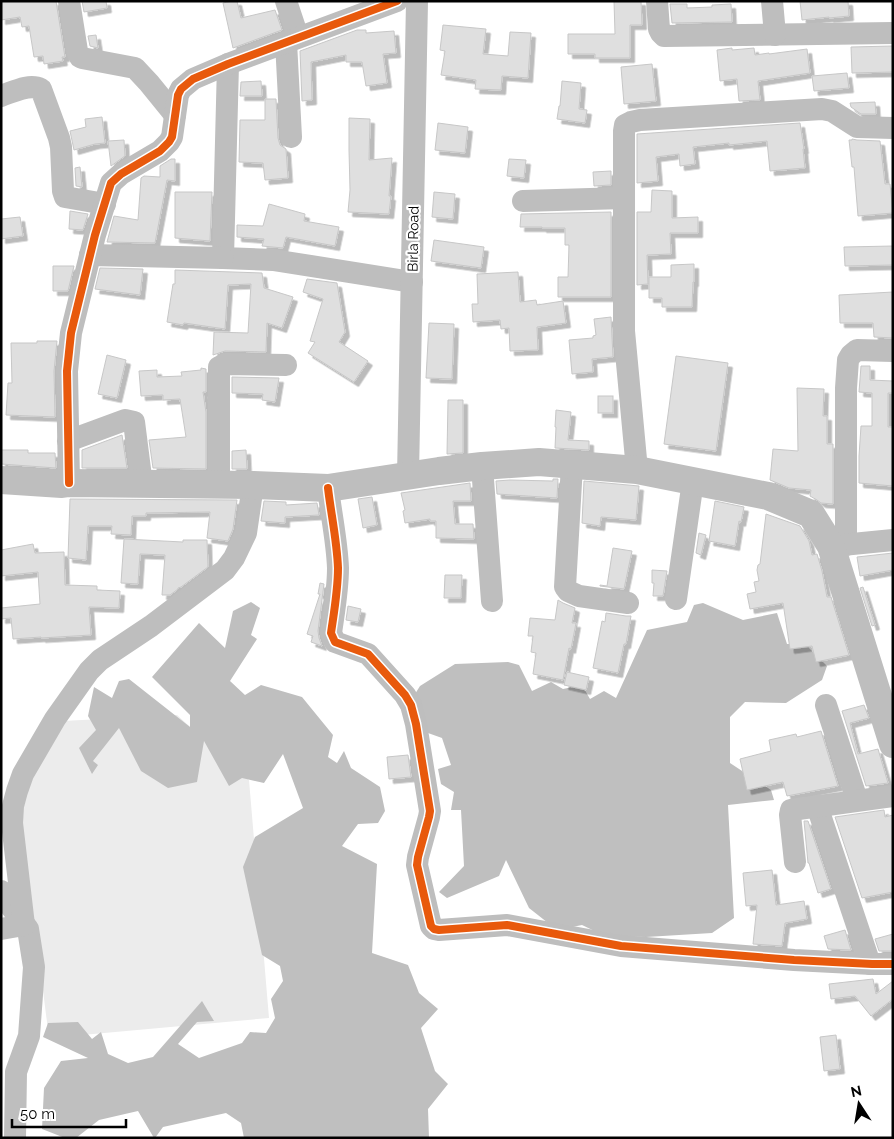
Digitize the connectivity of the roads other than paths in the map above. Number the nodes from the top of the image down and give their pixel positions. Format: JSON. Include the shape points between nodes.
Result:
{"nodes":[{"id":1,"x":69,"y":1,"type":"edge"},
{"id":2,"x":286,"y":1,"type":"edge"},
{"id":3,"x":397,"y":1,"type":"edge"},
{"id":4,"x":417,"y":1,"type":"edge"},
{"id":5,"x":657,"y":1,"type":"edge"},
{"id":6,"x":772,"y":1,"type":"edge"},
{"id":7,"x":893,"y":33,"type":"edge"},
{"id":8,"x":775,"y":35,"type":"junction"},
{"id":9,"x":292,"y":40,"type":"junction"},
{"id":10,"x":228,"y":64,"type":"junction"},
{"id":11,"x":1,"y":96,"type":"edge"},
{"id":12,"x":175,"y":115,"type":"junction"},
{"id":13,"x":893,"y":128,"type":"edge"},
{"id":14,"x":291,"y":137,"type":"dead end"},
{"id":15,"x":624,"y":198,"type":"junction"},
{"id":16,"x":523,"y":201,"type":"dead end"},
{"id":17,"x":105,"y":204,"type":"junction"},
{"id":18,"x":90,"y":255,"type":"junction"},
{"id":19,"x":223,"y":258,"type":"junction"},
{"id":20,"x":412,"y":282,"type":"junction"},
{"id":21,"x":893,"y":351,"type":"edge"},
{"id":22,"x":286,"y":365,"type":"dead end"},
{"id":23,"x":68,"y":440,"type":"junction"},
{"id":24,"x":572,"y":465,"type":"junction"},
{"id":25,"x":482,"y":466,"type":"junction"},
{"id":26,"x":637,"y":470,"type":"junction"},
{"id":27,"x":408,"y":476,"type":"junction"},
{"id":28,"x":1,"y":480,"type":"edge"},
{"id":29,"x":693,"y":481,"type":"junction"},
{"id":30,"x":69,"y":483,"type":"junction"},
{"id":31,"x":142,"y":485,"type":"junction"},
{"id":32,"x":219,"y":485,"type":"junction"},
{"id":33,"x":252,"y":485,"type":"junction"},
{"id":34,"x":328,"y":488,"type":"junction"},
{"id":35,"x":893,"y":540,"type":"edge"},
{"id":36,"x":839,"y":546,"type":"junction"},
{"id":37,"x":676,"y":599,"type":"dead end"},
{"id":38,"x":492,"y":601,"type":"dead end"},
{"id":39,"x":628,"y":604,"type":"dead end"},
{"id":40,"x":826,"y":705,"type":"dead end"},
{"id":41,"x":893,"y":744,"type":"edge"},
{"id":42,"x":893,"y":796,"type":"edge"},
{"id":43,"x":857,"y":800,"type":"junction"},
{"id":44,"x":817,"y":806,"type":"junction"},
{"id":45,"x":795,"y":862,"type":"dead end"},
{"id":46,"x":1,"y":891,"type":"edge"},
{"id":47,"x":26,"y":927,"type":"junction"},
{"id":48,"x":1,"y":929,"type":"edge"},
{"id":49,"x":870,"y":964,"type":"junction"},
{"id":50,"x":893,"y":964,"type":"edge"},
{"id":51,"x":15,"y":1138,"type":"edge"}],
"edges":[{"from":1,"to":12,"type":"street","via":[[80,56],[135,68]]},
{"from":2,"to":9,"type":"street"},
{"from":3,"to":9,"type":"street"},
{"from":4,"to":20,"type":"street","name":"Birla Road"},
{"from":5,"to":8,"type":"street","via":[[659,29],[664,36]]},
{"from":6,"to":8,"type":"street"},
{"from":7,"to":8,"type":"street"},
{"from":9,"to":10,"type":"street"},
{"from":9,"to":14,"type":"street"},
{"from":10,"to":12,"type":"street","via":[[187,83],[178,95]]},
{"from":10,"to":19,"type":"street"},
{"from":11,"to":17,"type":"street","via":[[30,87],[41,88],[59,138],[65,197]]},
{"from":12,"to":17,"type":"street","via":[[172,137],[166,146],[116,178]]},
{"from":13,"to":15,"type":"street","via":[[857,127],[832,111],[822,109],[631,122],[625,125],[624,131]]},
{"from":15,"to":16,"type":"street"},
{"from":15,"to":26,"type":"street","via":[[624,331]]},
{"from":17,"to":18,"type":"street"},
{"from":18,"to":19,"type":"street"},
{"from":18,"to":23,"type":"street","via":[[71,333],[67,371]]},
{"from":19,"to":20,"type":"street","via":[[273,260]]},
{"from":20,"to":27,"type":"street","name":"Birla Road"},
{"from":21,"to":36,"type":"street","via":[[857,350],[848,360]]},
{"from":22,"to":32,"type":"street","via":[[222,364],[219,367]]},
{"from":23,"to":30,"type":"street"},
{"from":23,"to":31,"type":"street","via":[[125,420],[134,422]]},
{"from":24,"to":25,"type":"main road","via":[[539,462]]},
{"from":24,"to":26,"type":"main road"},
{"from":24,"to":39,"type":"street","via":[[565,587],[579,596]]},
{"from":25,"to":27,"type":"main road"},
{"from":25,"to":38,"type":"street"},
{"from":26,"to":29,"type":"main road"},
{"from":27,"to":34,"type":"main road"},
{"from":28,"to":30,"type":"main road"},
{"from":29,"to":36,"type":"main road","via":[[768,496],[811,514]]},
{"from":29,"to":37,"type":"street"},
{"from":30,"to":31,"type":"main road"},
{"from":31,"to":32,"type":"main road"},
{"from":32,"to":33,"type":"main road"},
{"from":33,"to":34,"type":"main road"},
{"from":33,"to":47,"type":"street","via":[[246,533],[225,570],[89,671],[23,774],[12,823]]},
{"from":34,"to":49,"type":"street","via":[[338,569],[331,637],[334,642],[368,654],[410,705],[430,811],[417,865],[434,929],[507,925],[621,946]]},
{"from":35,"to":36,"type":"street"},
{"from":36,"to":41,"type":"main road"},
{"from":40,"to":43,"type":"street"},
{"from":42,"to":43,"type":"street"},
{"from":43,"to":44,"type":"street"},
{"from":44,"to":45,"type":"street","via":[[790,812]]},
{"from":44,"to":49,"type":"street"},
{"from":46,"to":47,"type":"street"},
{"from":47,"to":48,"type":"street"},
{"from":47,"to":51,"type":"street","via":[[34,967],[30,1036],[16,1072]]},
{"from":49,"to":50,"type":"street"}]}
